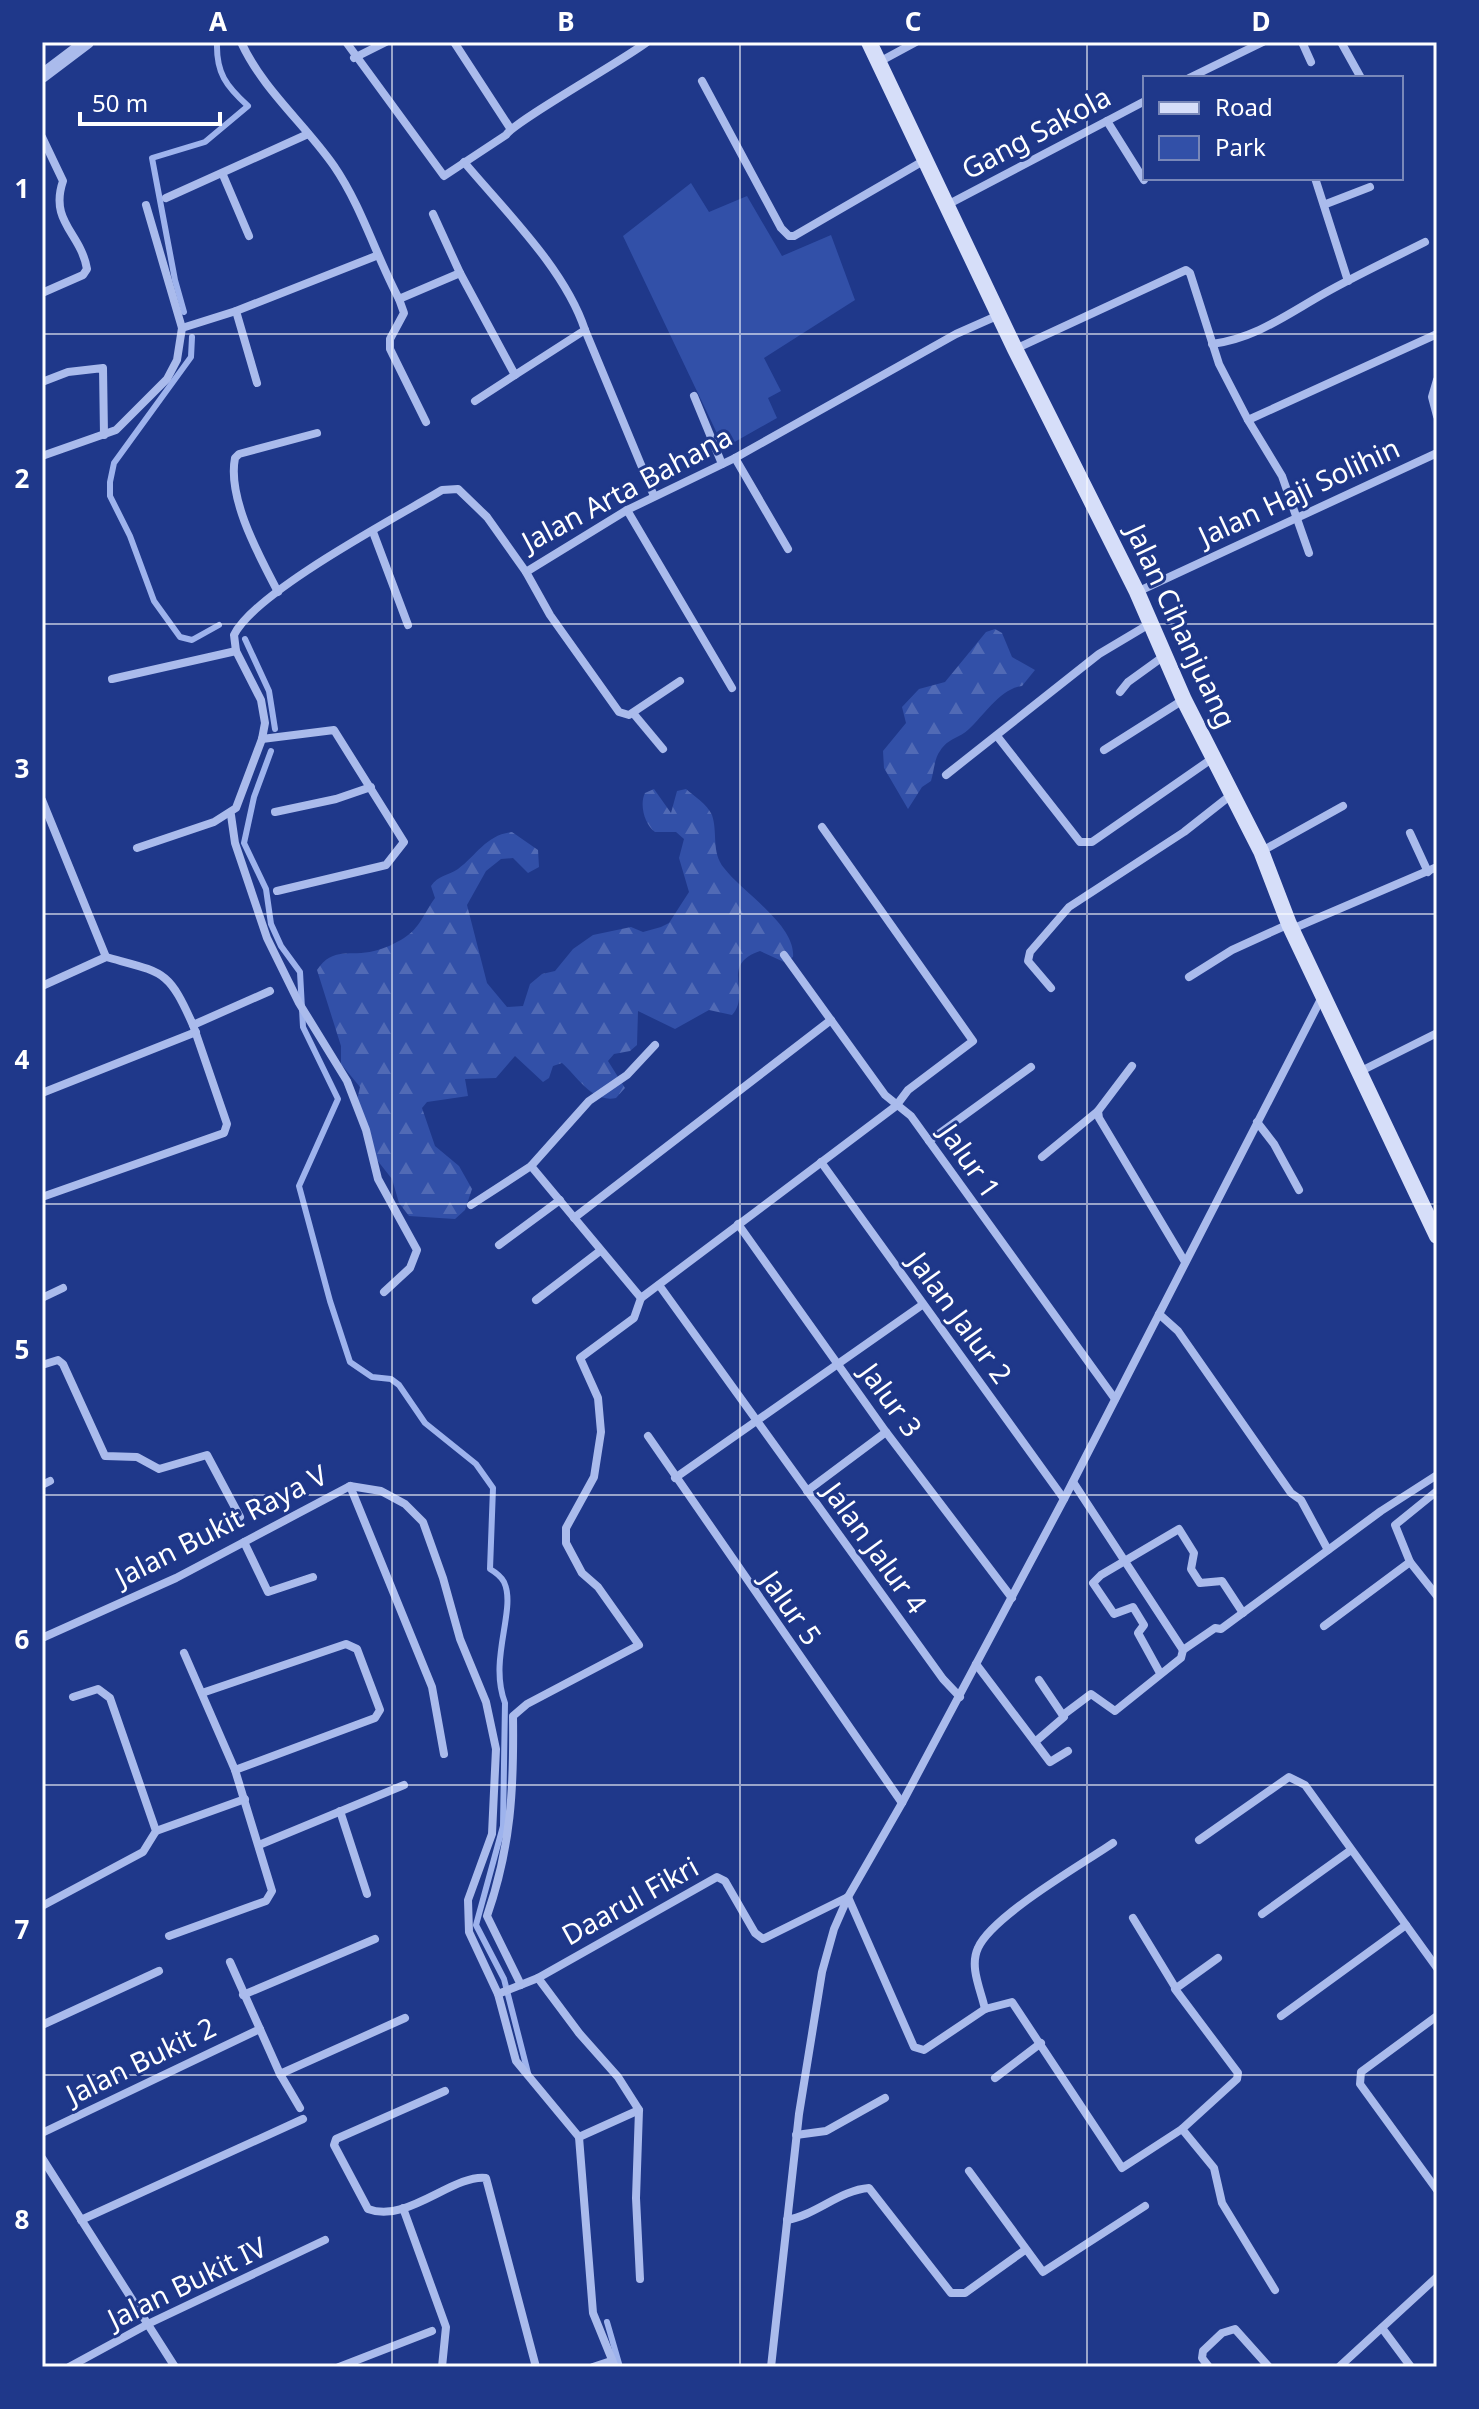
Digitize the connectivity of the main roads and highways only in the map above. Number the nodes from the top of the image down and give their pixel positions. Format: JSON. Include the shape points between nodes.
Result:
{"nodes":[{"id":1,"x":869,"y":42,"type":"edge"},
{"id":2,"x":1437,"y":1236,"type":"edge"}],
"edges":[{"from":1,"to":2,"type":"main road","name":"Jalan Cihanjuang","via":[[1261,851],[1290,927]]}]}
